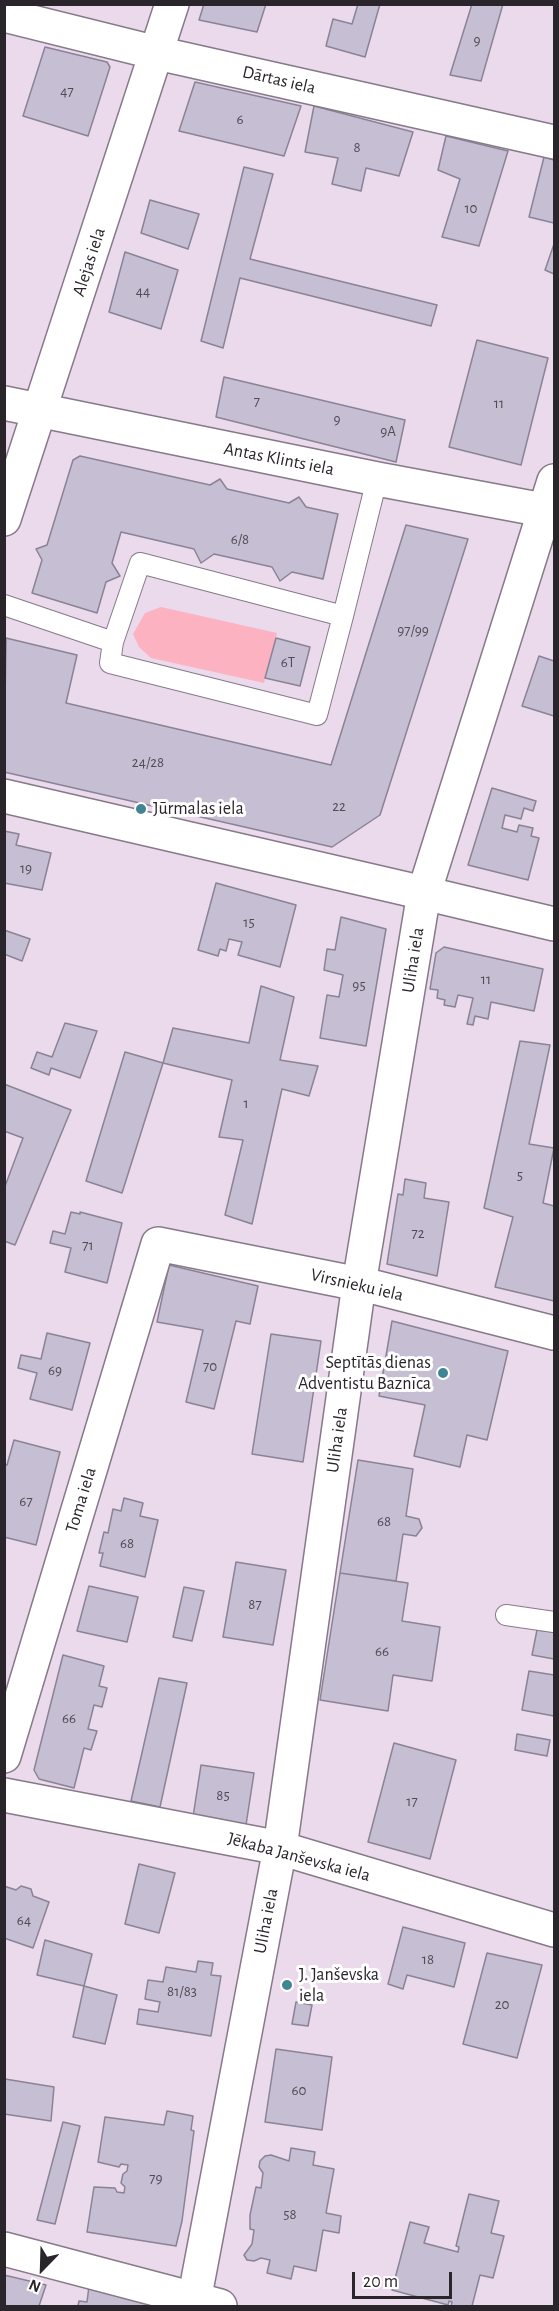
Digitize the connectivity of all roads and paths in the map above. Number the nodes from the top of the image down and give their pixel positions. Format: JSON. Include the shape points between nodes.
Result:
{"nodes":[{"id":1,"x":172,"y":4,"type":"edge"},
{"id":2,"x":4,"y":15,"type":"edge"},
{"id":3,"x":157,"y":53,"type":"junction"},
{"id":4,"x":555,"y":142,"type":"edge"},
{"id":5,"x":4,"y":403,"type":"edge"},
{"id":6,"x":41,"y":412,"type":"junction"},
{"id":7,"x":377,"y":479,"type":"junction"},
{"id":8,"x":552,"y":501,"type":"edge"},
{"id":9,"x":4,"y":519,"type":"edge"},
{"id":10,"x":4,"y":605,"type":"edge"},
{"id":11,"x":343,"y":616,"type":"junction"},
{"id":12,"x":113,"y":642,"type":"junction"},
{"id":13,"x":4,"y":796,"type":"edge"},
{"id":14,"x":424,"y":893,"type":"junction"},
{"id":15,"x":555,"y":924,"type":"edge"},
{"id":16,"x":158,"y":1244,"type":"joint"},
{"id":17,"x":359,"y":1284,"type":"junction"},
{"id":18,"x":555,"y":1333,"type":"edge"},
{"id":19,"x":506,"y":1615,"type":"dead end"},
{"id":20,"x":555,"y":1622,"type":"edge"},
{"id":21,"x":4,"y":1756,"type":"edge"},
{"id":22,"x":4,"y":1795,"type":"edge"},
{"id":23,"x":280,"y":1848,"type":"junction"},
{"id":24,"x":555,"y":1930,"type":"edge"},
{"id":25,"x":4,"y":2250,"type":"edge"},
{"id":26,"x":203,"y":2304,"type":"edge"}],
"edges":[{"from":1,"to":3,"type":"street","name":"Alejas iela"},
{"from":2,"to":3,"type":"street","name":"Dārtas iela"},
{"from":3,"to":4,"type":"street","name":"Dārtas iela"},
{"from":3,"to":6,"type":"street","name":"Alejas iela"},
{"from":5,"to":6,"type":"street","name":"Antas Klints iela"},
{"from":6,"to":7,"type":"street","name":"Antas Klints iela"},
{"from":6,"to":9,"type":"street","name":"Alejas iela"},
{"from":7,"to":8,"type":"street","name":"Antas Klints iela"},
{"from":7,"to":11,"type":"lane"},
{"from":8,"to":14,"type":"street","name":"Uliha iela"},
{"from":10,"to":12,"type":"lane"},
{"from":11,"to":12,"type":"lane","via":[[140,563]]},
{"from":11,"to":12,"type":"lane","via":[[317,715],[110,663]]},
{"from":13,"to":14,"type":"street"},
{"from":14,"to":15,"type":"street"},
{"from":14,"to":17,"type":"street","name":"Uliha iela"},
{"from":16,"to":17,"type":"street","name":"Virsnieku iela"},
{"from":16,"to":21,"type":"street","name":"Toma iela"},
{"from":17,"to":18,"type":"street","name":"Virsnieku iela"},
{"from":17,"to":23,"type":"street","name":"Uliha iela"},
{"from":19,"to":20,"type":"lane"},
{"from":22,"to":23,"type":"street","name":"Jēkaba Janševska iela"},
{"from":23,"to":24,"type":"street","name":"Jēkaba Janševska iela"},
{"from":23,"to":26,"type":"street","name":"Uliha iela"},
{"from":25,"to":26,"type":"street"}]}
